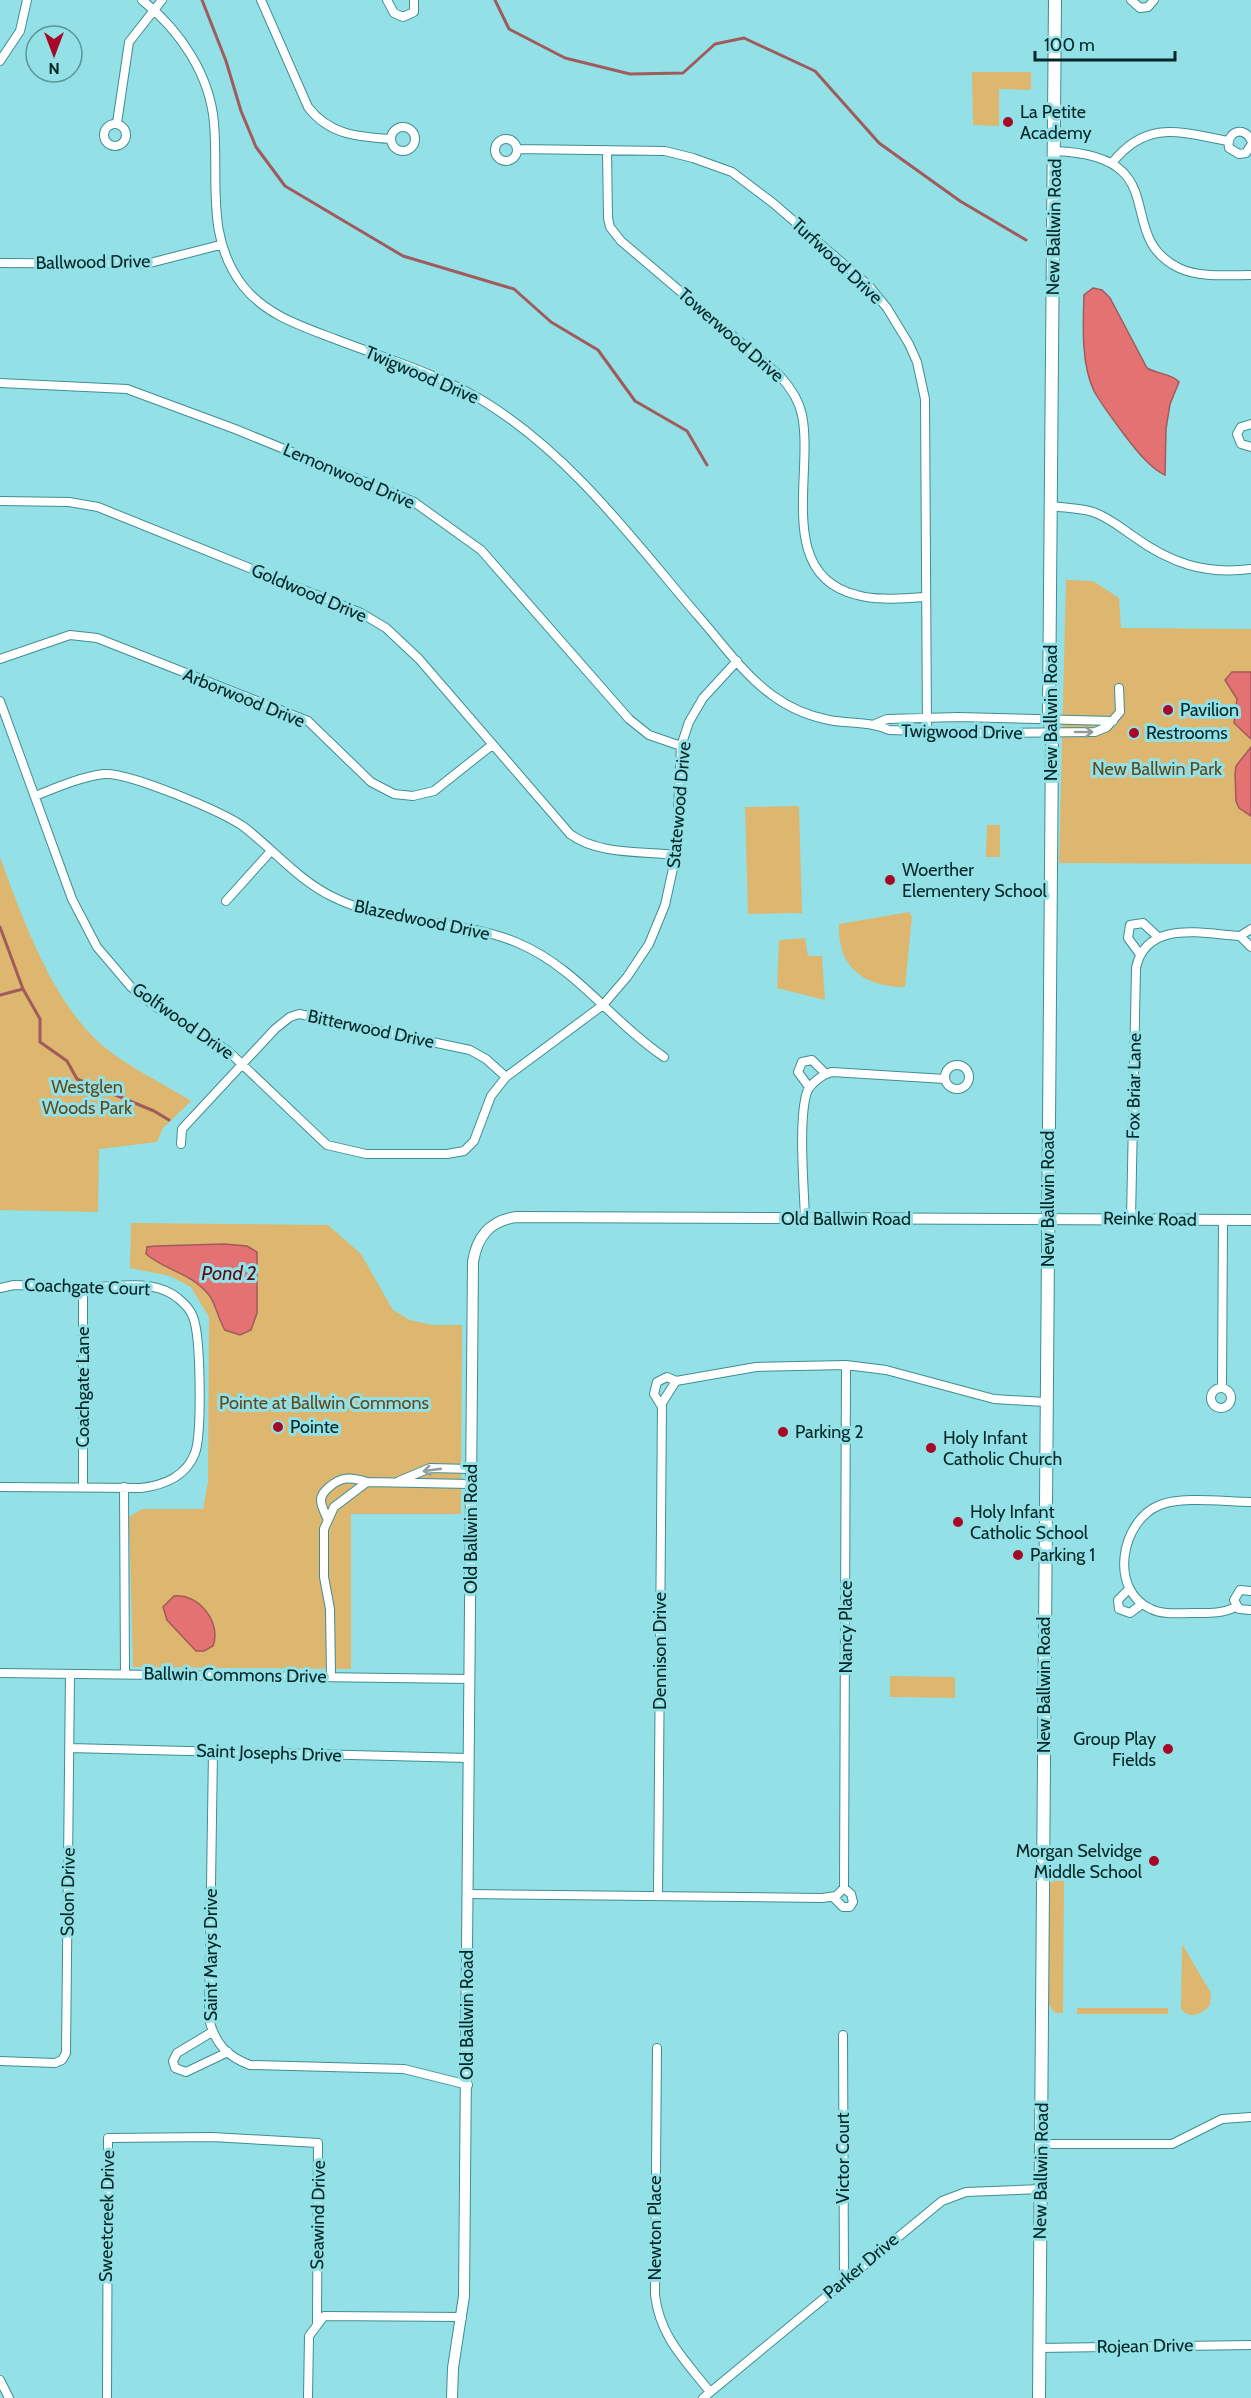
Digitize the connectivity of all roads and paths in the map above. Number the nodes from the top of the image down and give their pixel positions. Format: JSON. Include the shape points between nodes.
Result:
{"nodes":[{"id":1,"x":27,"y":0,"type":"edge"},
{"id":2,"x":142,"y":0,"type":"edge"},
{"id":3,"x":162,"y":0,"type":"edge"},
{"id":4,"x":261,"y":0,"type":"edge"},
{"id":5,"x":387,"y":0,"type":"edge"},
{"id":6,"x":414,"y":0,"type":"edge"},
{"id":7,"x":1055,"y":0,"type":"edge"},
{"id":8,"x":1131,"y":0,"type":"edge"},
{"id":9,"x":1154,"y":0,"type":"edge"},
{"id":10,"x":154,"y":9,"type":"junction"},
{"id":11,"x":0,"y":61,"type":"edge"},
{"id":12,"x":117,"y":123,"type":"dead end"},
{"id":13,"x":390,"y":139,"type":"dead end"},
{"id":14,"x":1251,"y":140,"type":"edge"},
{"id":15,"x":1228,"y":141,"type":"junction"},
{"id":16,"x":1251,"y":145,"type":"edge"},
{"id":17,"x":518,"y":150,"type":"dead end"},
{"id":18,"x":607,"y":150,"type":"junction"},
{"id":19,"x":1055,"y":151,"type":"junction"},
{"id":20,"x":1112,"y":163,"type":"junction"},
{"id":21,"x":220,"y":245,"type":"junction"},
{"id":22,"x":0,"y":263,"type":"edge"},
{"id":23,"x":1251,"y":275,"type":"edge"},
{"id":24,"x":0,"y":383,"type":"edge"},
{"id":25,"x":1251,"y":424,"type":"edge"},
{"id":26,"x":1251,"y":447,"type":"edge"},
{"id":27,"x":0,"y":501,"type":"edge"},
{"id":28,"x":1052,"y":506,"type":"junction"},
{"id":29,"x":1251,"y":568,"type":"edge"},
{"id":30,"x":925,"y":597,"type":"junction"},
{"id":31,"x":0,"y":659,"type":"edge"},
{"id":32,"x":737,"y":661,"type":"junction"},
{"id":33,"x":1119,"y":688,"type":"dead end"},
{"id":34,"x":0,"y":701,"type":"edge"},
{"id":35,"x":1050,"y":717,"type":"junction"},
{"id":36,"x":928,"y":718,"type":"junction"},
{"id":37,"x":1113,"y":721,"type":"junction"},
{"id":38,"x":875,"y":724,"type":"junction"},
{"id":39,"x":927,"y":730,"type":"junction"},
{"id":40,"x":1050,"y":733,"type":"junction"},
{"id":41,"x":492,"y":745,"type":"junction"},
{"id":42,"x":681,"y":746,"type":"junction"},
{"id":43,"x":35,"y":796,"type":"junction"},
{"id":44,"x":271,"y":851,"type":"junction"},
{"id":45,"x":676,"y":855,"type":"junction"},
{"id":46,"x":226,"y":901,"type":"dead end"},
{"id":47,"x":1251,"y":929,"type":"edge"},
{"id":48,"x":1240,"y":936,"type":"junction"},
{"id":49,"x":1158,"y":937,"type":"junction"},
{"id":50,"x":1251,"y":947,"type":"edge"},
{"id":51,"x":1139,"y":953,"type":"junction"},
{"id":52,"x":603,"y":1005,"type":"junction"},
{"id":53,"x":664,"y":1057,"type":"dead end"},
{"id":54,"x":244,"y":1064,"type":"junction"},
{"id":55,"x":825,"y":1073,"type":"junction"},
{"id":56,"x":506,"y":1077,"type":"junction"},
{"id":57,"x":945,"y":1079,"type":"dead end"},
{"id":58,"x":809,"y":1087,"type":"junction"},
{"id":59,"x":474,"y":1141,"type":"joint"},
{"id":60,"x":181,"y":1144,"type":"dead end"},
{"id":61,"x":805,"y":1219,"type":"junction"},
{"id":62,"x":1131,"y":1219,"type":"junction"},
{"id":63,"x":1050,"y":1220,"type":"junction"},
{"id":64,"x":1223,"y":1220,"type":"junction"},
{"id":65,"x":1251,"y":1220,"type":"edge"},
{"id":66,"x":83,"y":1287,"type":"junction"},
{"id":67,"x":0,"y":1288,"type":"edge"},
{"id":68,"x":846,"y":1365,"type":"junction"},
{"id":69,"x":676,"y":1381,"type":"junction"},
{"id":70,"x":1222,"y":1388,"type":"dead end"},
{"id":71,"x":1045,"y":1402,"type":"junction"},
{"id":72,"x":662,"y":1407,"type":"junction"},
{"id":73,"x":471,"y":1468,"type":"junction"},
{"id":74,"x":367,"y":1482,"type":"junction"},
{"id":75,"x":396,"y":1483,"type":"junction"},
{"id":76,"x":471,"y":1484,"type":"junction"},
{"id":77,"x":0,"y":1487,"type":"edge"},
{"id":78,"x":83,"y":1487,"type":"junction"},
{"id":79,"x":124,"y":1487,"type":"junction"},
{"id":80,"x":1251,"y":1502,"type":"edge"},
{"id":81,"x":327,"y":1518,"type":"junction"},
{"id":82,"x":1129,"y":1589,"type":"junction"},
{"id":83,"x":1251,"y":1591,"type":"edge"},
{"id":84,"x":1142,"y":1604,"type":"junction"},
{"id":85,"x":1236,"y":1607,"type":"junction"},
{"id":86,"x":1251,"y":1610,"type":"edge"},
{"id":87,"x":0,"y":1673,"type":"edge"},
{"id":88,"x":70,"y":1674,"type":"junction"},
{"id":89,"x":125,"y":1674,"type":"junction"},
{"id":90,"x":331,"y":1676,"type":"junction"},
{"id":91,"x":470,"y":1679,"type":"junction"},
{"id":92,"x":70,"y":1748,"type":"junction"},
{"id":93,"x":213,"y":1751,"type":"junction"},
{"id":94,"x":468,"y":1758,"type":"junction"},
{"id":95,"x":844,"y":1888,"type":"junction"},
{"id":96,"x":467,"y":1894,"type":"junction"},
{"id":97,"x":658,"y":1894,"type":"junction"},
{"id":98,"x":833,"y":1897,"type":"junction"},
{"id":99,"x":212,"y":2032,"type":"junction"},
{"id":100,"x":843,"y":2035,"type":"dead end"},
{"id":101,"x":657,"y":2048,"type":"dead end"},
{"id":102,"x":228,"y":2052,"type":"junction"},
{"id":103,"x":0,"y":2061,"type":"edge"},
{"id":104,"x":468,"y":2085,"type":"junction"},
{"id":105,"x":1251,"y":2117,"type":"edge"},
{"id":106,"x":212,"y":2137,"type":"joint"},
{"id":107,"x":1041,"y":2144,"type":"junction"},
{"id":108,"x":1041,"y":2189,"type":"junction"},
{"id":109,"x":844,"y":2281,"type":"junction"},
{"id":110,"x":462,"y":2317,"type":"junction"},
{"id":111,"x":317,"y":2322,"type":"junction"},
{"id":112,"x":1251,"y":2345,"type":"edge"},
{"id":113,"x":1038,"y":2348,"type":"junction"},
{"id":114,"x":0,"y":2380,"type":"edge"},
{"id":115,"x":707,"y":2395,"type":"edge"},
{"id":116,"x":9,"y":2398,"type":"edge"},
{"id":117,"x":107,"y":2398,"type":"edge"},
{"id":118,"x":308,"y":2398,"type":"edge"},
{"id":119,"x":452,"y":2398,"type":"edge"},
{"id":120,"x":1039,"y":2398,"type":"edge"}],
"edges":[{"from":1,"to":11,"type":"street","via":[[20,31]]},
{"from":2,"to":10,"type":"street","name":"Twigwood Drive"},
{"from":3,"to":10,"type":"street"},
{"from":4,"to":13,"type":"street","via":[[315,117],[345,134]]},
{"from":5,"to":6,"type":"street","via":[[394,13],[403,17],[414,12]]},
{"from":7,"to":19,"type":"main road","name":"New Ballwin Road"},
{"from":8,"to":9,"type":"street","via":[[1140,8],[1148,7]]},
{"from":10,"to":12,"type":"street","via":[[129,42]]},
{"from":10,"to":21,"type":"street","name":"Twigwood Drive","via":[[192,56],[209,96]]},
{"from":14,"to":15,"type":"street","via":[[1239,131]]},
{"from":15,"to":16,"type":"street","via":[[1232,151],[1239,154],[1246,153]]},
{"from":15,"to":20,"type":"street","via":[[1176,131],[1157,132],[1137,139]]},
{"from":17,"to":18,"type":"street","name":"Turfwood Drive"},
{"from":18,"to":30,"type":"street","name":"Towerwood Drive","via":[[610,227],[621,241],[780,376],[798,402],[804,428],[803,532],[816,570],[834,586],[859,596]]},
{"from":18,"to":30,"type":"street","name":"Turfwood Drive","via":[[665,151],[732,172],[853,272],[887,308],[917,362],[925,399]]},
{"from":19,"to":20,"type":"street","via":[[1091,154]]},
{"from":19,"to":28,"type":"main road","name":"New Ballwin Road"},
{"from":20,"to":23,"type":"street","via":[[1128,177],[1148,235],[1172,264],[1202,274]]},
{"from":21,"to":22,"type":"street","name":"Ballwood Drive","via":[[146,264]]},
{"from":21,"to":32,"type":"street","name":"Twigwood Drive","via":[[245,288],[281,317],[455,386],[530,434],[596,496]]},
{"from":24,"to":42,"type":"street","name":"Lemonwood Drive","via":[[127,388],[414,502],[481,550],[629,719],[649,735]]},
{"from":25,"to":26,"type":"street","via":[[1240,427],[1237,434],[1241,444]]},
{"from":27,"to":41,"type":"street","name":"Goldwood Drive","via":[[69,502],[98,507],[349,606],[400,640]]},
{"from":28,"to":29,"type":"street","via":[[1094,512],[1159,553],[1193,568],[1221,572]]},
{"from":28,"to":35,"type":"main road","name":"New Ballwin Road"},
{"from":30,"to":36,"type":"street","name":"Turfwood Drive"},
{"from":31,"to":41,"type":"street","name":"Arborwood Drive","via":[[70,635],[97,638],[308,722],[371,782],[394,794],[412,796],[434,791]]},
{"from":32,"to":38,"type":"street","name":"Twigwood Drive","via":[[772,696],[798,709],[829,720]]},
{"from":32,"to":42,"type":"street","name":"Statewood Drive","via":[[703,698]]},
{"from":33,"to":37,"type":"street","via":[[1120,712]]},
{"from":34,"to":43,"type":"street","name":"Golfwood Drive"},
{"from":35,"to":36,"type":"street","name":"Twigwood Drive"},
{"from":35,"to":37,"type":"street"},
{"from":35,"to":40,"type":"main road","name":"New Ballwin Road"},
{"from":36,"to":38,"type":"street","name":"Twigwood Drive","via":[[887,719]]},
{"from":36,"to":39,"type":"street","name":"Turfwood Drive"},
{"from":40,"to":37,"type":"street","one_way":true,"via":[[1095,732]]},
{"from":38,"to":39,"type":"street","name":"Twigwood Drive","via":[[889,730]]},
{"from":39,"to":40,"type":"street","name":"Twigwood Drive"},
{"from":40,"to":63,"type":"main road","name":"New Ballwin Road"},
{"from":41,"to":45,"type":"street","name":"Goldwood Drive","via":[[578,840],[601,847]]},
{"from":42,"to":45,"type":"street","name":"Statewood Drive"},
{"from":43,"to":44,"type":"street","name":"Blazedwood Drive","via":[[82,778],[119,775],[231,819]]},
{"from":43,"to":54,"type":"street","name":"Golfwood Drive","via":[[72,899],[103,955],[131,987],[156,1007],[215,1041]]},
{"from":44,"to":46,"type":"street"},
{"from":44,"to":52,"type":"street","name":"Blazedwood Drive","via":[[306,881],[350,904],[482,932],[524,946],[566,970]]},
{"from":45,"to":52,"type":"street","name":"Statewood Drive","via":[[665,905],[650,944]]},
{"from":47,"to":48,"type":"street"},
{"from":48,"to":49,"type":"street","via":[[1192,933]]},
{"from":48,"to":50,"type":"street"},
{"from":49,"to":51,"type":"street"},
{"from":49,"to":51,"type":"street","name":"Fox Briar Lane","via":[[1143,923],[1130,925],[1128,938]]},
{"from":51,"to":62,"type":"street","name":"Fox Briar Lane"},
{"from":52,"to":53,"type":"street","name":"Blazedwood Drive","via":[[630,1032]]},
{"from":52,"to":56,"type":"street","name":"Statewood Drive"},
{"from":54,"to":56,"type":"street","name":"Bitterwood Drive","via":[[282,1022],[299,1014],[470,1050]]},
{"from":54,"to":59,"type":"street","name":"Golfwood Drive","via":[[315,1136],[339,1150],[447,1154],[464,1151]]},
{"from":54,"to":60,"type":"street","name":"Bitterwood Drive","via":[[182,1129]]},
{"from":55,"to":57,"type":"street"},
{"from":55,"to":58,"type":"street"},
{"from":55,"to":58,"type":"street","via":[[812,1060],[802,1062],[798,1072]]},
{"from":56,"to":59,"type":"street","name":"Statewood Drive","via":[[491,1096]]},
{"from":58,"to":61,"type":"street","via":[[804,1113]]},
{"from":61,"to":63,"type":"street","name":"Old Ballwin Road"},
{"from":61,"to":73,"type":"street","name":"Old Ballwin Road","via":[[516,1217],[492,1224],[478,1243],[473,1262]]},
{"from":62,"to":63,"type":"street","name":"Reinke Road"},
{"from":62,"to":64,"type":"street","name":"Reinke Road"},
{"from":63,"to":71,"type":"main road","name":"New Ballwin Road"},
{"from":64,"to":65,"type":"street","name":"Reinke Road"},
{"from":64,"to":70,"type":"street"},
{"from":66,"to":67,"type":"street","name":"Coachgate Court","via":[[14,1284]]},
{"from":66,"to":78,"type":"street","name":"Coachgate Lane"},
{"from":66,"to":79,"type":"street","name":"Coachgate Court","via":[[142,1286],[163,1291],[186,1306],[196,1325],[195,1452],[182,1472],[163,1484]]},
{"from":68,"to":69,"type":"street","name":"Dennison Drive","via":[[756,1366]]},
{"from":68,"to":71,"type":"street","name":"Dennison Drive","via":[[886,1370],[994,1399]]},
{"from":68,"to":95,"type":"street","name":"Nancy Place"},
{"from":69,"to":72,"type":"street","name":"Dennison Drive"},
{"from":69,"to":72,"type":"street","name":"Dennison Drive","via":[[667,1377],[657,1382],[654,1394]]},
{"from":71,"to":107,"type":"main road","name":"New Ballwin Road"},
{"from":72,"to":97,"type":"street","name":"Dennison Drive"},
{"from":73,"to":75,"type":"street","one_way":true,"via":[[430,1468]]},
{"from":73,"to":76,"type":"street","name":"Old Ballwin Road"},
{"from":74,"to":75,"type":"street"},
{"from":74,"to":81,"type":"street","via":[[342,1499]]},
{"from":74,"to":81,"type":"street","via":[[341,1478],[330,1486],[322,1494],[321,1502]]},
{"from":75,"to":76,"type":"street"},
{"from":76,"to":91,"type":"street","name":"Old Ballwin Road"},
{"from":77,"to":78,"type":"street","name":"Coachgate Court"},
{"from":78,"to":79,"type":"street","name":"Coachgate Court"},
{"from":79,"to":89,"type":"street"},
{"from":80,"to":82,"type":"street","via":[[1178,1502],[1149,1511],[1132,1528],[1127,1544]]},
{"from":81,"to":90,"type":"street","via":[[324,1577],[330,1609]]},
{"from":82,"to":84,"type":"street"},
{"from":82,"to":84,"type":"street","via":[[1118,1600],[1119,1610],[1130,1613]]},
{"from":83,"to":85,"type":"street","via":[[1237,1593]]},
{"from":84,"to":85,"type":"street","via":[[1164,1612],[1224,1612]]},
{"from":85,"to":86,"type":"street"},
{"from":87,"to":88,"type":"street","name":"Ballwin Commons Drive"},
{"from":88,"to":89,"type":"street","name":"Ballwin Commons Drive"},
{"from":88,"to":92,"type":"street","name":"Solon Drive"},
{"from":89,"to":90,"type":"street","name":"Ballwin Commons Drive"},
{"from":90,"to":91,"type":"street","name":"Ballwin Commons Drive"},
{"from":91,"to":94,"type":"street","name":"Old Ballwin Road"},
{"from":92,"to":93,"type":"street","name":"Saint Josephs Drive"},
{"from":92,"to":103,"type":"street","name":"Solon Drive","via":[[66,2053],[55,2063]]},
{"from":93,"to":94,"type":"street","name":"Saint Josephs Drive"},
{"from":93,"to":99,"type":"street","name":"Saint Marys Drive","via":[[208,2019]]},
{"from":94,"to":96,"type":"street","name":"Old Ballwin Road"},
{"from":95,"to":98,"type":"street"},
{"from":95,"to":98,"type":"street","name":"Nancy Place","via":[[851,1894],[850,1907],[843,1907]]},
{"from":96,"to":97,"type":"street","name":"Nancy Place"},
{"from":96,"to":104,"type":"street","name":"Old Ballwin Road"},
{"from":97,"to":98,"type":"street","name":"Nancy Place"},
{"from":99,"to":102,"type":"street","name":"Saint Marys Drive"},
{"from":99,"to":102,"type":"street","name":"Saint Marys Drive","via":[[177,2053],[175,2068],[186,2072]]},
{"from":100,"to":109,"type":"street","name":"Victor Court"},
{"from":101,"to":115,"type":"street","name":"Newton Place","via":[[658,2315],[665,2333]]},
{"from":102,"to":104,"type":"street","name":"Saint Marys Drive","via":[[250,2065],[404,2069]]},
{"from":104,"to":110,"type":"street","name":"Old Ballwin Road"},
{"from":105,"to":107,"type":"street","via":[[1222,2119],[1172,2144]]},
{"from":106,"to":111,"type":"street","name":"Seawind Drive","via":[[318,2143]]},
{"from":106,"to":117,"type":"street","name":"Sweetcreek Drive","via":[[108,2138]]},
{"from":107,"to":108,"type":"main road","name":"New Ballwin Road"},
{"from":108,"to":109,"type":"street","name":"Parker Drive","via":[[954,2195],[922,2215]]},
{"from":108,"to":113,"type":"main road","name":"New Ballwin Road"},
{"from":109,"to":115,"type":"street","name":"Parker Drive"},
{"from":110,"to":111,"type":"street","via":[[324,2316]]},
{"from":110,"to":119,"type":"street","name":"Old Ballwin Road"},
{"from":111,"to":118,"type":"street","name":"Seawind Drive","via":[[309,2336]]},
{"from":112,"to":113,"type":"street","name":"Rojean Drive"},
{"from":113,"to":120,"type":"main road","name":"New Ballwin Road"},
{"from":114,"to":116,"type":"street"}]}
